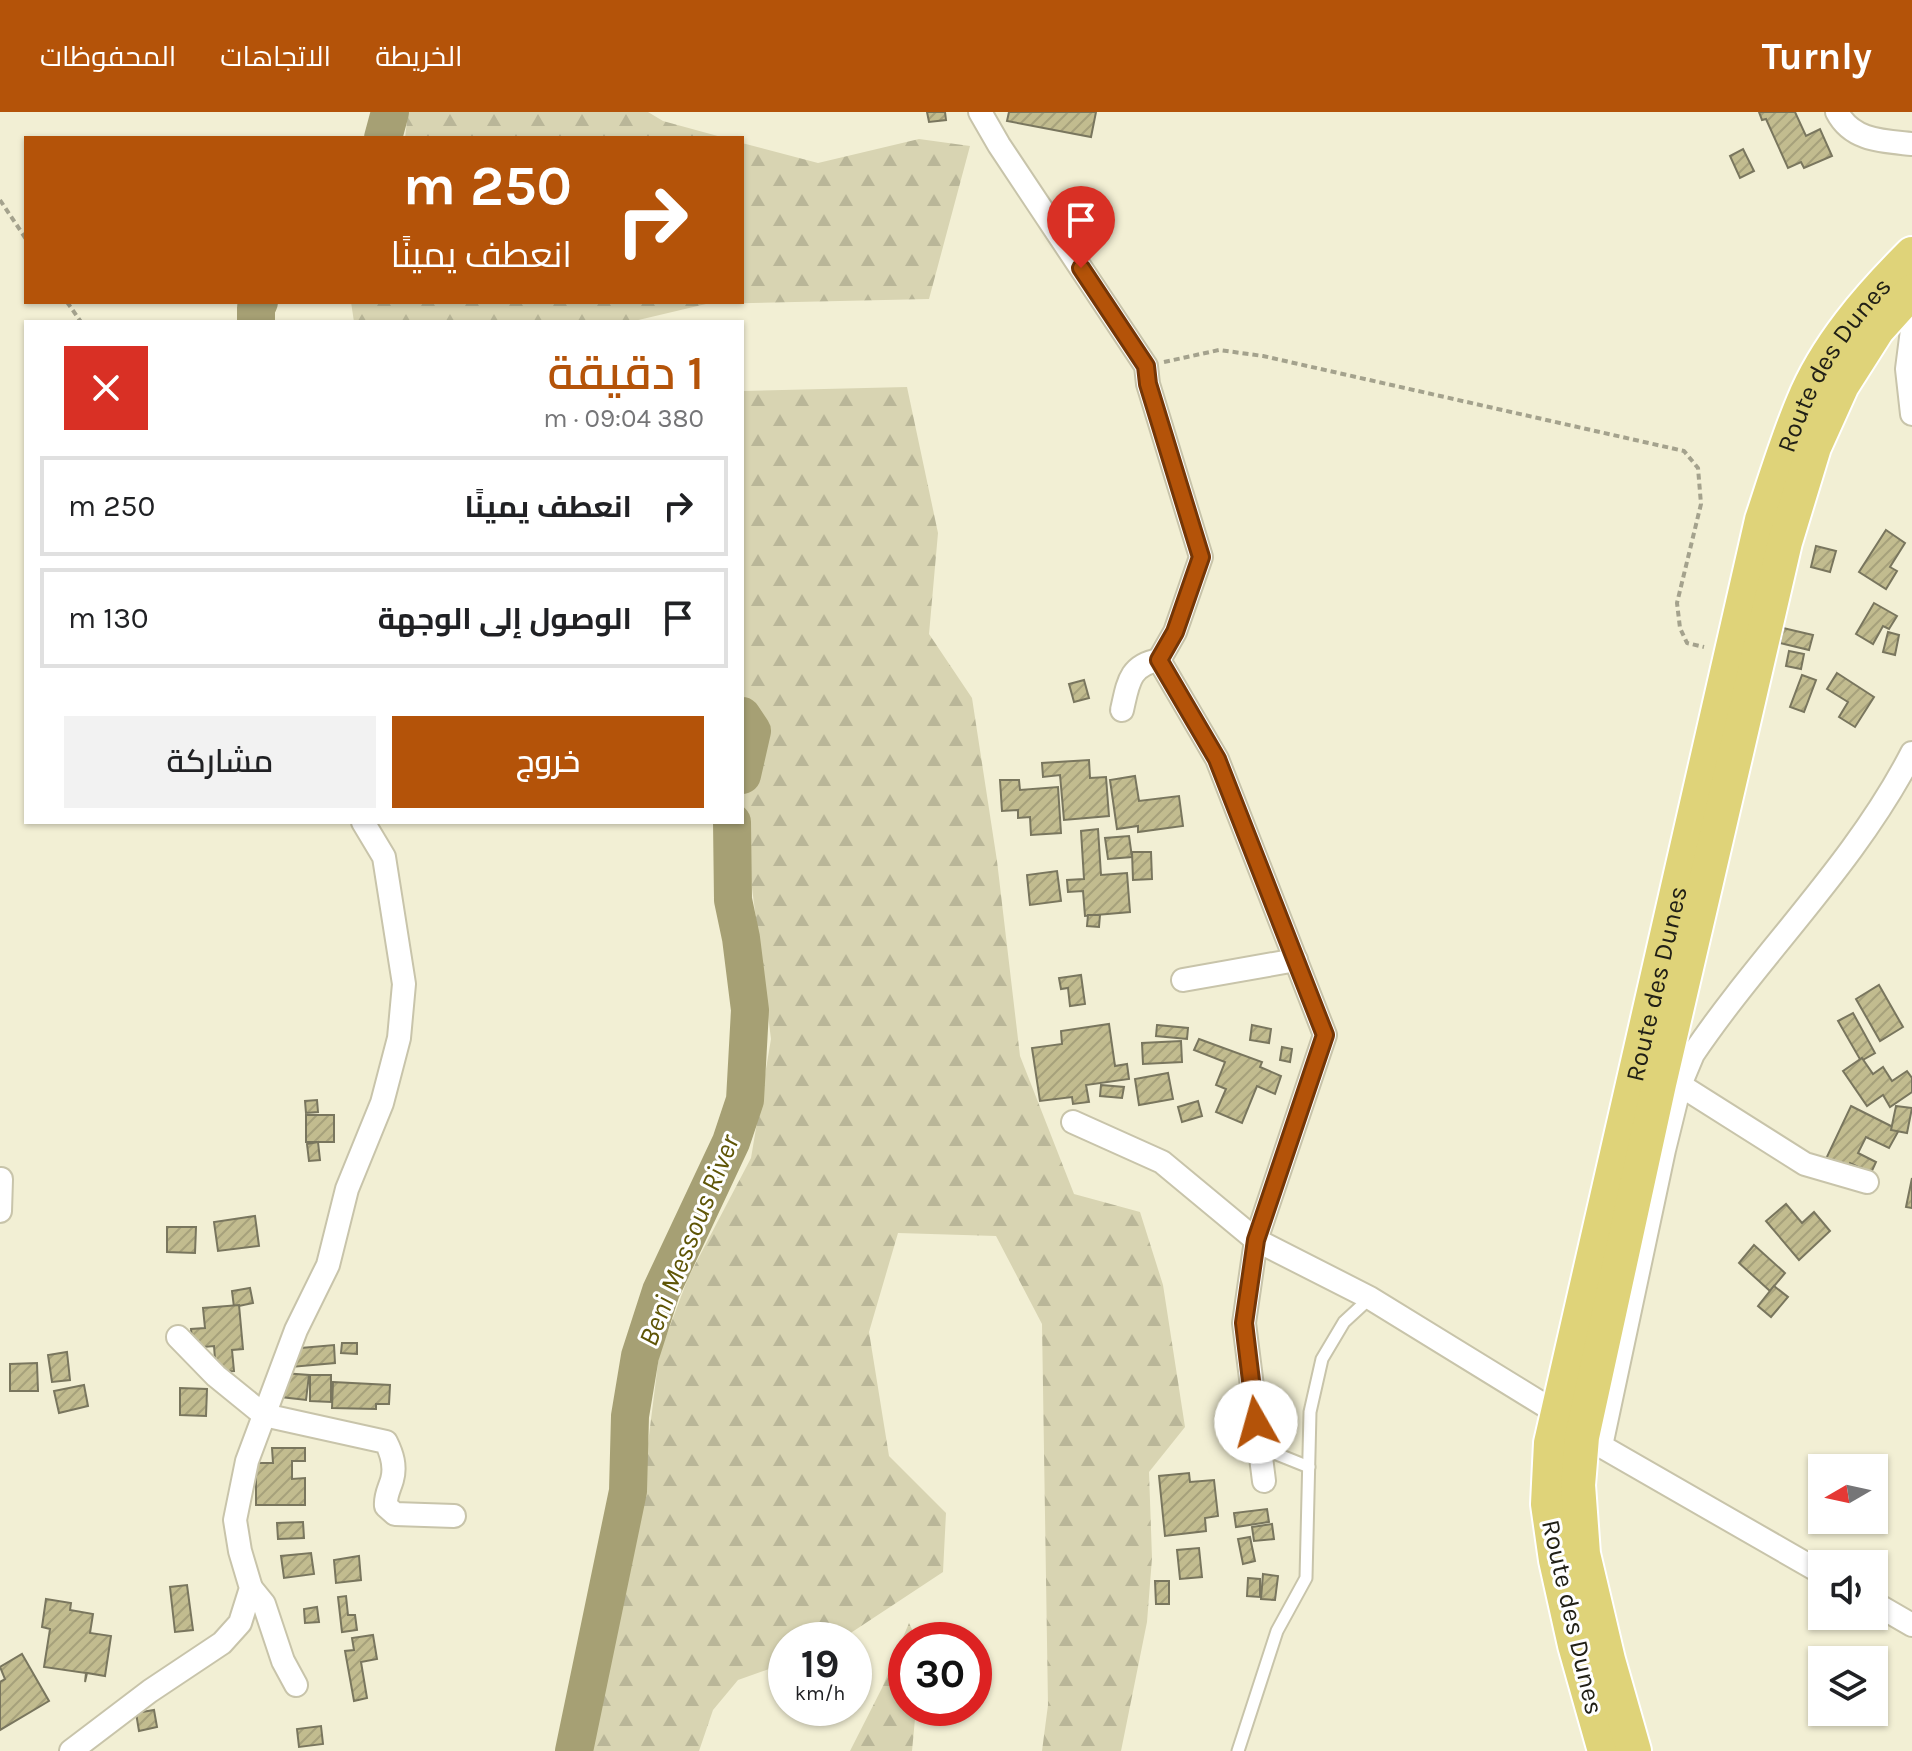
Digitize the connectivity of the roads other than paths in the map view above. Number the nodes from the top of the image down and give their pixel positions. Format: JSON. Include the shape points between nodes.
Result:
{"nodes":[{"id":1,"x":980,"y":112,"type":"edge"},
{"id":2,"x":1837,"y":112,"type":"edge"},
{"id":3,"x":1912,"y":144,"type":"edge"},
{"id":4,"x":1912,"y":254,"type":"edge"},
{"id":5,"x":1912,"y":291,"type":"edge"},
{"id":6,"x":1912,"y":330,"type":"edge"},
{"id":7,"x":1912,"y":414,"type":"edge"},
{"id":8,"x":1159,"y":660,"type":"junction"},
{"id":9,"x":1122,"y":710,"type":"dead end"},
{"id":10,"x":1912,"y":753,"type":"edge"},
{"id":11,"x":364,"y":824,"type":"edge"},
{"id":12,"x":1296,"y":960,"type":"junction"},
{"id":13,"x":1183,"y":980,"type":"dead end"},
{"id":14,"x":1680,"y":1085,"type":"junction"},
{"id":15,"x":1073,"y":1122,"type":"dead end"},
{"id":16,"x":1,"y":1179,"type":"edge"},
{"id":17,"x":1867,"y":1182,"type":"dead end"},
{"id":18,"x":0,"y":1211,"type":"edge"},
{"id":19,"x":1256,"y":1240,"type":"junction"},
{"id":20,"x":1370,"y":1298,"type":"junction"},
{"id":21,"x":178,"y":1337,"type":"dead end"},
{"id":22,"x":1557,"y":1413,"type":"junction"},
{"id":23,"x":264,"y":1415,"type":"junction"},
{"id":24,"x":1259,"y":1447,"type":"junction"},
{"id":25,"x":1309,"y":1467,"type":"junction"},
{"id":26,"x":1264,"y":1481,"type":"dead end"},
{"id":27,"x":454,"y":1516,"type":"dead end"},
{"id":28,"x":1808,"y":1565,"type":"edge"},
{"id":29,"x":251,"y":1588,"type":"junction"},
{"id":30,"x":1888,"y":1611,"type":"edge"},
{"id":31,"x":1912,"y":1625,"type":"edge"},
{"id":32,"x":296,"y":1685,"type":"dead end"},
{"id":33,"x":71,"y":1751,"type":"edge"},
{"id":34,"x":1238,"y":1751,"type":"edge"},
{"id":35,"x":1605,"y":1751,"type":"edge"},
{"id":36,"x":1634,"y":1751,"type":"edge"}],
"edges":[{"from":1,"to":8,"type":"street","via":[[1146,366],[1201,557],[1175,632]]},
{"from":2,"to":3,"type":"street","via":[[1861,136]]},
{"from":4,"to":22,"type":"main road","name":"Route des Dunes","via":[[1877,288],[1838,340],[1804,400],[1762,520]]},
{"from":5,"to":36,"type":"main road","name":"Route des Dunes","via":[[1877,330],[1842,385],[1814,447],[1785,542],[1585,1422],[1578,1485],[1583,1554]]},
{"from":6,"to":7,"type":"street","via":[[1907,369]]},
{"from":8,"to":9,"type":"street","via":[[1144,662],[1129,678]]},
{"from":8,"to":12,"type":"street","via":[[1217,759]]},
{"from":10,"to":14,"type":"street","via":[[1894,788],[1833,874],[1709,1030]]},
{"from":11,"to":23,"type":"street","via":[[384,857],[404,984],[399,1038],[382,1103],[347,1189],[328,1265]]},
{"from":12,"to":13,"type":"street"},
{"from":12,"to":19,"type":"street","via":[[1325,1035]]},
{"from":14,"to":17,"type":"street","via":[[1805,1164]]},
{"from":14,"to":28,"type":"street","via":[[1601,1446]]},
{"from":15,"to":19,"type":"street","via":[[1162,1162]]},
{"from":16,"to":18,"type":"street"},
{"from":19,"to":20,"type":"street"},
{"from":19,"to":24,"type":"street","via":[[1244,1323]]},
{"from":20,"to":22,"type":"street"},
{"from":20,"to":25,"type":"lane","via":[[1344,1322],[1322,1359],[1310,1412]]},
{"from":21,"to":23,"type":"street"},
{"from":22,"to":35,"type":"main road","name":"Route des Dunes","via":[[1548,1504],[1575,1645]]},
{"from":23,"to":27,"type":"street","via":[[386,1442],[393,1478],[386,1506],[395,1514]]},
{"from":23,"to":29,"type":"street","via":[[247,1461],[235,1520]]},
{"from":24,"to":25,"type":"lane"},
{"from":24,"to":26,"type":"street"},
{"from":25,"to":34,"type":"lane","via":[[1306,1578],[1277,1631]]},
{"from":29,"to":32,"type":"street","via":[[264,1604]]},
{"from":29,"to":33,"type":"street","via":[[240,1623],[222,1643]]},
{"from":30,"to":31,"type":"street"}]}
